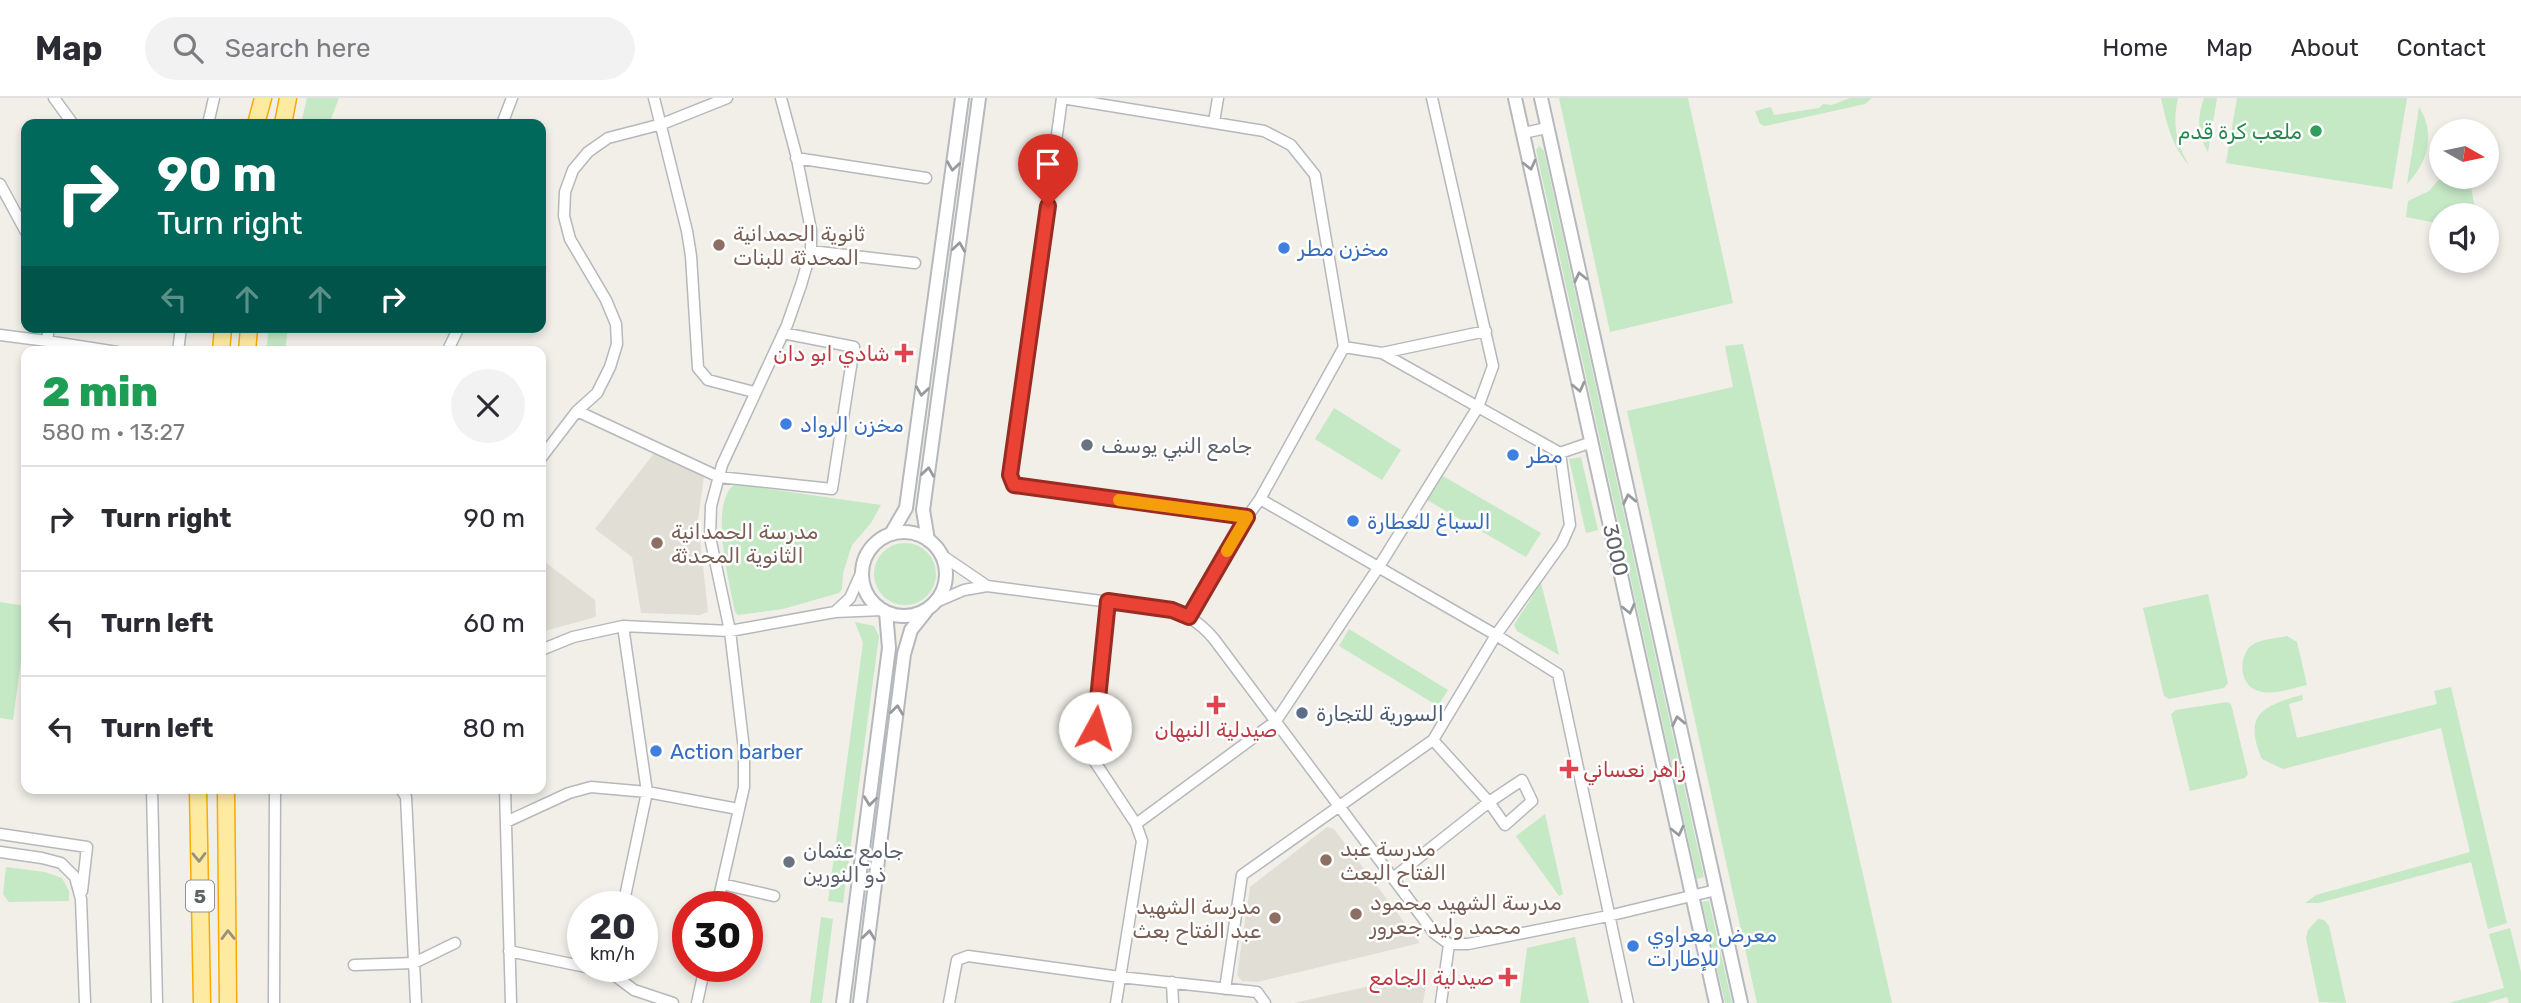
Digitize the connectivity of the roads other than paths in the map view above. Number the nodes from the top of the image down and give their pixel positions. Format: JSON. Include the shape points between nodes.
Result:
{"nodes":[{"id":1,"x":54,"y":98,"type":"edge"},
{"id":2,"x":214,"y":98,"type":"edge"},
{"id":3,"x":263,"y":98,"type":"edge"},
{"id":4,"x":288,"y":98,"type":"edge"},
{"id":5,"x":512,"y":98,"type":"edge"},
{"id":6,"x":654,"y":98,"type":"edge"},
{"id":7,"x":727,"y":98,"type":"edge"},
{"id":8,"x":781,"y":98,"type":"edge"},
{"id":9,"x":962,"y":98,"type":"edge"},
{"id":10,"x":979,"y":98,"type":"edge"},
{"id":11,"x":1218,"y":98,"type":"edge"},
{"id":12,"x":1432,"y":98,"type":"edge"},
{"id":13,"x":1515,"y":98,"type":"edge"},
{"id":14,"x":1541,"y":98,"type":"edge"},
{"id":15,"x":69,"y":119,"type":"edge"},
{"id":16,"x":209,"y":119,"type":"edge"},
{"id":17,"x":257,"y":119,"type":"edge"},
{"id":18,"x":284,"y":119,"type":"edge"},
{"id":19,"x":504,"y":119,"type":"edge"},
{"id":20,"x":1214,"y":122,"type":"junction"},
{"id":21,"x":662,"y":124,"type":"junction"},
{"id":22,"x":1547,"y":128,"type":"junction"},
{"id":23,"x":1523,"y":133,"type":"junction"},
{"id":24,"x":796,"y":158,"type":"junction"},
{"id":25,"x":926,"y":178,"type":"dead end"},
{"id":26,"x":0,"y":184,"type":"edge"},
{"id":27,"x":21,"y":223,"type":"edge"},
{"id":28,"x":811,"y":251,"type":"junction"},
{"id":29,"x":915,"y":263,"type":"dead end"},
{"id":30,"x":1486,"y":331,"type":"junction"},
{"id":31,"x":47,"y":333,"type":"edge"},
{"id":32,"x":783,"y":333,"type":"junction"},
{"id":33,"x":0,"y":335,"type":"edge"},
{"id":34,"x":47,"y":341,"type":"junction"},
{"id":35,"x":79,"y":346,"type":"edge"},
{"id":36,"x":1344,"y":347,"type":"junction"},
{"id":37,"x":1382,"y":353,"type":"junction"},
{"id":38,"x":754,"y":392,"type":"junction"},
{"id":39,"x":1478,"y":407,"type":"junction"},
{"id":40,"x":576,"y":411,"type":"junction"},
{"id":41,"x":1592,"y":442,"type":"junction"},
{"id":42,"x":546,"y":451,"type":"edge"},
{"id":43,"x":1560,"y":453,"type":"junction"},
{"id":44,"x":719,"y":477,"type":"junction"},
{"id":45,"x":1261,"y":499,"type":"junction"},
{"id":46,"x":1247,"y":517,"type":"junction"},
{"id":47,"x":891,"y":534,"type":"junction"},
{"id":48,"x":928,"y":540,"type":"junction"},
{"id":49,"x":943,"y":556,"type":"junction"},
{"id":50,"x":1378,"y":568,"type":"junction"},
{"id":51,"x":862,"y":571,"type":"junction"},
{"id":52,"x":987,"y":586,"type":"junction"},
{"id":53,"x":1108,"y":601,"type":"junction"},
{"id":54,"x":931,"y":606,"type":"junction"},
{"id":55,"x":884,"y":611,"type":"junction"},
{"id":56,"x":835,"y":612,"type":"junction"},
{"id":57,"x":1189,"y":617,"type":"junction"},
{"id":58,"x":622,"y":625,"type":"junction"},
{"id":59,"x":730,"y":631,"type":"junction"},
{"id":60,"x":1496,"y":635,"type":"junction"},
{"id":61,"x":546,"y":648,"type":"edge"},
{"id":62,"x":1276,"y":721,"type":"junction"},
{"id":63,"x":1433,"y":740,"type":"junction"},
{"id":64,"x":647,"y":792,"type":"junction"},
{"id":65,"x":152,"y":794,"type":"edge"},
{"id":66,"x":198,"y":794,"type":"edge"},
{"id":67,"x":227,"y":794,"type":"edge"},
{"id":68,"x":275,"y":794,"type":"edge"},
{"id":69,"x":404,"y":794,"type":"edge"},
{"id":70,"x":505,"y":794,"type":"edge"},
{"id":71,"x":1489,"y":802,"type":"junction"},
{"id":72,"x":1340,"y":807,"type":"junction"},
{"id":73,"x":738,"y":809,"type":"junction"},
{"id":74,"x":506,"y":822,"type":"junction"},
{"id":75,"x":1136,"y":824,"type":"junction"},
{"id":76,"x":0,"y":834,"type":"edge"},
{"id":77,"x":0,"y":852,"type":"edge"},
{"id":78,"x":1393,"y":878,"type":"junction"},
{"id":79,"x":722,"y":884,"type":"junction"},
{"id":80,"x":1716,"y":890,"type":"junction"},
{"id":81,"x":626,"y":891,"type":"edge"},
{"id":82,"x":720,"y":891,"type":"edge"},
{"id":83,"x":775,"y":895,"type":"dead end"},
{"id":84,"x":1692,"y":896,"type":"junction"},
{"id":85,"x":81,"y":899,"type":"junction"},
{"id":86,"x":1608,"y":916,"type":"junction"},
{"id":87,"x":455,"y":943,"type":"dead end"},
{"id":88,"x":1449,"y":944,"type":"junction"},
{"id":89,"x":509,"y":951,"type":"junction"},
{"id":90,"x":567,"y":961,"type":"edge"},
{"id":91,"x":414,"y":963,"type":"junction"},
{"id":92,"x":354,"y":965,"type":"dead end"},
{"id":93,"x":1120,"y":977,"type":"junction"},
{"id":94,"x":847,"y":979,"type":"junction"},
{"id":95,"x":863,"y":981,"type":"junction"},
{"id":96,"x":625,"y":982,"type":"edge"},
{"id":97,"x":702,"y":982,"type":"edge"},
{"id":98,"x":1172,"y":982,"type":"junction"},
{"id":99,"x":1225,"y":989,"type":"junction"},
{"id":100,"x":634,"y":990,"type":"junction"},
{"id":101,"x":85,"y":1003,"type":"edge"},
{"id":102,"x":157,"y":1003,"type":"edge"},
{"id":103,"x":202,"y":1003,"type":"edge"},
{"id":104,"x":228,"y":1003,"type":"edge"},
{"id":105,"x":274,"y":1003,"type":"edge"},
{"id":106,"x":416,"y":1003,"type":"edge"},
{"id":107,"x":511,"y":1003,"type":"edge"},
{"id":108,"x":635,"y":1003,"type":"edge"},
{"id":109,"x":673,"y":1003,"type":"edge"},
{"id":110,"x":697,"y":1003,"type":"edge"},
{"id":111,"x":843,"y":1003,"type":"edge"},
{"id":112,"x":860,"y":1003,"type":"edge"},
{"id":113,"x":949,"y":1003,"type":"edge"},
{"id":114,"x":1116,"y":1003,"type":"edge"},
{"id":115,"x":1173,"y":1003,"type":"edge"},
{"id":116,"x":1265,"y":1003,"type":"edge"},
{"id":117,"x":1441,"y":1003,"type":"edge"},
{"id":118,"x":1628,"y":1003,"type":"edge"},
{"id":119,"x":1716,"y":1003,"type":"edge"},
{"id":120,"x":1741,"y":1003,"type":"edge"}],
"edges":[{"from":1,"to":15,"type":"street"},
{"from":2,"to":16,"type":"street"},
{"from":3,"to":17,"type":"highway"},
{"from":4,"to":18,"type":"highway"},
{"from":5,"to":19,"type":"street"},
{"from":6,"to":21,"type":"street"},
{"from":7,"to":21,"type":"street"},
{"from":8,"to":24,"type":"street"},
{"from":9,"to":47,"type":"street","one_way":true,"via":[[905,508]]},
{"from":48,"to":10,"type":"street","one_way":true,"via":[[923,510]]},
{"from":11,"to":20,"type":"street"},
{"from":12,"to":30,"type":"street"},
{"from":13,"to":23,"type":"street","name":"3000"},
{"from":14,"to":22,"type":"street","name":"3000"},
{"from":20,"to":36,"type":"street","via":[[1264,131],[1291,145],[1315,175]]},
{"from":20,"to":46,"type":"street","via":[[1062,98],[1010,475],[1014,485]]},
{"from":21,"to":38,"type":"street","via":[[691,256],[698,368],[708,380]]},
{"from":21,"to":40,"type":"street","via":[[608,138],[588,152],[573,170],[565,192],[564,216],[570,239],[606,300],[617,344],[597,393]]},
{"from":22,"to":23,"type":"street"},
{"from":80,"to":22,"type":"street","name":"3000","one_way":true},
{"from":23,"to":41,"type":"street","name":"3000","one_way":true},
{"from":24,"to":25,"type":"street"},
{"from":24,"to":28,"type":"street"},
{"from":26,"to":27,"type":"street"},
{"from":28,"to":29,"type":"street"},
{"from":28,"to":32,"type":"street"},
{"from":30,"to":37,"type":"street"},
{"from":30,"to":39,"type":"street","via":[[1493,366]]},
{"from":31,"to":34,"type":"street"},
{"from":32,"to":38,"type":"street"},
{"from":32,"to":44,"type":"street","via":[[854,347],[832,489]]},
{"from":33,"to":34,"type":"street"},
{"from":34,"to":35,"type":"street"},
{"from":36,"to":37,"type":"street"},
{"from":36,"to":45,"type":"street"},
{"from":37,"to":39,"type":"street"},
{"from":38,"to":44,"type":"street"},
{"from":39,"to":43,"type":"street"},
{"from":39,"to":50,"type":"street"},
{"from":40,"to":42,"type":"street"},
{"from":40,"to":44,"type":"street"},
{"from":41,"to":43,"type":"street"},
{"from":41,"to":84,"type":"street","name":"3000","one_way":true},
{"from":43,"to":60,"type":"street","via":[[1570,525]]},
{"from":44,"to":59,"type":"street","via":[[711,506],[710,537]]},
{"from":45,"to":46,"type":"street"},
{"from":45,"to":50,"type":"street"},
{"from":46,"to":57,"type":"street"},
{"from":47,"to":48,"type":"street","via":[[904,532]]},
{"from":47,"to":51,"type":"street","via":[[871,548]]},
{"from":48,"to":49,"type":"street"},
{"from":49,"to":52,"type":"street"},
{"from":49,"to":54,"type":"street","via":[[946,580]]},
{"from":50,"to":60,"type":"street"},
{"from":50,"to":62,"type":"street"},
{"from":51,"to":55,"type":"street","via":[[867,593]]},
{"from":51,"to":56,"type":"street","via":[[850,598]]},
{"from":52,"to":53,"type":"street"},
{"from":52,"to":54,"type":"street","via":[[957,592]]},
{"from":53,"to":57,"type":"street","via":[[1172,610]]},
{"from":53,"to":75,"type":"street","via":[[1093,759]]},
{"from":54,"to":55,"type":"street","via":[[906,616]]},
{"from":95,"to":54,"type":"street","one_way":true,"via":[[904,654],[911,630]]},
{"from":55,"to":56,"type":"street"},
{"from":55,"to":94,"type":"street","one_way":true,"via":[[889,648]]},
{"from":56,"to":59,"type":"street"},
{"from":57,"to":62,"type":"street","via":[[1209,632]]},
{"from":58,"to":59,"type":"street"},
{"from":58,"to":61,"type":"street"},
{"from":58,"to":64,"type":"street"},
{"from":59,"to":73,"type":"street","via":[[744,749],[744,787]]},
{"from":60,"to":63,"type":"street"},
{"from":60,"to":86,"type":"street","via":[[1558,674]]},
{"from":62,"to":72,"type":"street"},
{"from":62,"to":75,"type":"street"},
{"from":63,"to":71,"type":"street"},
{"from":63,"to":72,"type":"street"},
{"from":64,"to":73,"type":"street"},
{"from":64,"to":74,"type":"street","via":[[591,787]]},
{"from":64,"to":81,"type":"street"},
{"from":65,"to":102,"type":"street"},
{"from":66,"to":103,"type":"highway","number":"5","one_way":true},
{"from":104,"to":67,"type":"highway","number":"5","one_way":true},
{"from":68,"to":105,"type":"street"},
{"from":69,"to":91,"type":"street"},
{"from":70,"to":74,"type":"street"},
{"from":71,"to":71,"type":"street","via":[[1505,825],[1532,801],[1522,780]]},
{"from":71,"to":78,"type":"street"},
{"from":72,"to":78,"type":"street"},
{"from":72,"to":99,"type":"street","via":[[1242,875]]},
{"from":73,"to":79,"type":"street"},
{"from":74,"to":89,"type":"street"},
{"from":75,"to":93,"type":"street","via":[[1142,841]]},
{"from":76,"to":85,"type":"street","via":[[87,847]]},
{"from":77,"to":85,"type":"street","via":[[61,863],[75,877]]},
{"from":78,"to":88,"type":"street","via":[[1434,933]]},
{"from":79,"to":82,"type":"street"},
{"from":79,"to":83,"type":"street"},
{"from":80,"to":84,"type":"street"},
{"from":80,"to":120,"type":"street","name":"3000"},
{"from":84,"to":86,"type":"street"},
{"from":84,"to":119,"type":"street","name":"3000"},
{"from":85,"to":101,"type":"street"},
{"from":86,"to":88,"type":"street"},
{"from":86,"to":118,"type":"street"},
{"from":87,"to":91,"type":"street"},
{"from":88,"to":117,"type":"street"},
{"from":89,"to":90,"type":"street"},
{"from":89,"to":107,"type":"street"},
{"from":91,"to":92,"type":"street"},
{"from":91,"to":106,"type":"street"},
{"from":93,"to":98,"type":"street"},
{"from":93,"to":113,"type":"street","via":[[968,956],[957,960]]},
{"from":93,"to":114,"type":"street"},
{"from":94,"to":95,"type":"street"},
{"from":94,"to":111,"type":"street"},
{"from":95,"to":112,"type":"street"},
{"from":96,"to":100,"type":"street"},
{"from":97,"to":110,"type":"street"},
{"from":98,"to":99,"type":"street"},
{"from":98,"to":115,"type":"street"},
{"from":99,"to":116,"type":"street","via":[[1256,992]]},
{"from":100,"to":108,"type":"street"},
{"from":100,"to":109,"type":"street"}]}
